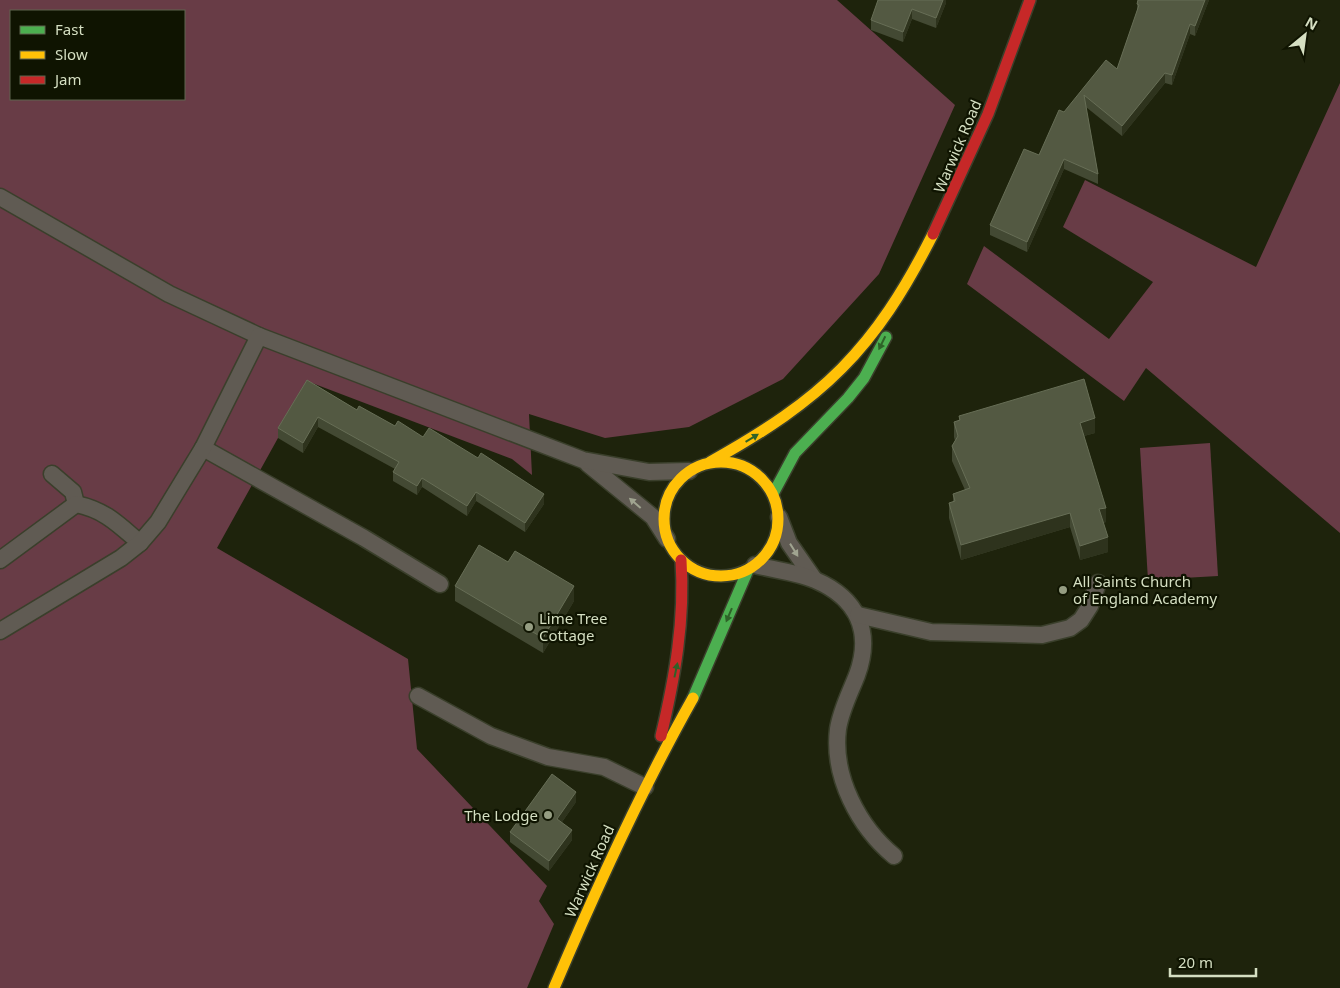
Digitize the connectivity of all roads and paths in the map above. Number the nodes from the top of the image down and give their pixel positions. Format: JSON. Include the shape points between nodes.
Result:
{"nodes":[{"id":1,"x":1030,"y":0,"type":"edge"},
{"id":2,"x":0,"y":196,"type":"edge"},
{"id":3,"x":899,"y":297,"type":"junction"},
{"id":4,"x":259,"y":336,"type":"junction"},
{"id":5,"x":203,"y":448,"type":"junction"},
{"id":6,"x":583,"y":460,"type":"junction"},
{"id":7,"x":710,"y":462,"type":"junction"},
{"id":8,"x":689,"y":471,"type":"junction"},
{"id":9,"x":52,"y":474,"type":"dead end"},
{"id":10,"x":774,"y":494,"type":"junction"},
{"id":11,"x":76,"y":504,"type":"junction"},
{"id":12,"x":779,"y":517,"type":"junction"},
{"id":13,"x":667,"y":539,"type":"junction"},
{"id":14,"x":140,"y":543,"type":"junction"},
{"id":15,"x":0,"y":560,"type":"edge"},
{"id":16,"x":681,"y":560,"type":"junction"},
{"id":17,"x":752,"y":567,"type":"junction"},
{"id":18,"x":814,"y":579,"type":"junction"},
{"id":19,"x":1098,"y":583,"type":"dead end"},
{"id":20,"x":440,"y":584,"type":"dead end"},
{"id":21,"x":858,"y":615,"type":"junction"},
{"id":22,"x":0,"y":631,"type":"edge"},
{"id":23,"x":418,"y":696,"type":"dead end"},
{"id":24,"x":654,"y":766,"type":"junction"},
{"id":25,"x":645,"y":786,"type":"junction"},
{"id":26,"x":894,"y":856,"type":"dead end"},
{"id":27,"x":554,"y":988,"type":"edge"}],
"edges":[{"from":1,"to":3,"type":"street","name":"Warwick Road","via":[[972,155]]},
{"from":2,"to":4,"type":"lane","via":[[169,294]]},
{"from":7,"to":3,"type":"street","name":"Warwick Road","one_way":true,"via":[[767,430],[818,393],[866,345]]},
{"from":3,"to":10,"type":"street","name":"Warwick Road","one_way":true,"via":[[885,339],[864,378],[795,453]]},
{"from":4,"to":5,"type":"lane"},
{"from":4,"to":6,"type":"lane"},
{"from":5,"to":14,"type":"lane","via":[[158,522]]},
{"from":5,"to":20,"type":"lane"},
{"from":6,"to":8,"type":"lane","via":[[649,472]]},
{"from":13,"to":6,"type":"lane","one_way":true,"via":[[653,517]]},
{"from":7,"to":8,"type":"street"},
{"from":7,"to":10,"type":"street","via":[[731,462],[748,468],[762,478]]},
{"from":8,"to":13,"type":"street","via":[[676,483],[666,503]]},
{"from":9,"to":11,"type":"lane","via":[[73,492]]},
{"from":10,"to":12,"type":"street"},
{"from":11,"to":14,"type":"lane","via":[[109,516]]},
{"from":11,"to":15,"type":"lane"},
{"from":12,"to":17,"type":"street","via":[[773,544]]},
{"from":12,"to":18,"type":"lane","one_way":true,"via":[[790,543]]},
{"from":13,"to":16,"type":"street"},
{"from":14,"to":22,"type":"lane","via":[[121,558]]},
{"from":16,"to":17,"type":"street","via":[[710,575],[736,574]]},
{"from":24,"to":16,"type":"street","name":"Warwick Road","one_way":true,"via":[[682,634],[684,581]]},
{"from":17,"to":18,"type":"lane"},
{"from":17,"to":24,"type":"street","name":"Warwick Road","one_way":true,"via":[[697,690]]},
{"from":18,"to":21,"type":"lane","via":[[838,594]]},
{"from":19,"to":21,"type":"lane","via":[[1081,620],[1070,628],[1042,635],[940,633]]},
{"from":21,"to":26,"type":"lane","via":[[864,648],[838,730],[841,768],[856,812],[880,845]]},
{"from":23,"to":25,"type":"lane","via":[[491,736],[548,756],[604,767]]},
{"from":24,"to":25,"type":"street","name":"Warwick Road"},
{"from":25,"to":27,"type":"street","name":"Warwick Road"}]}
